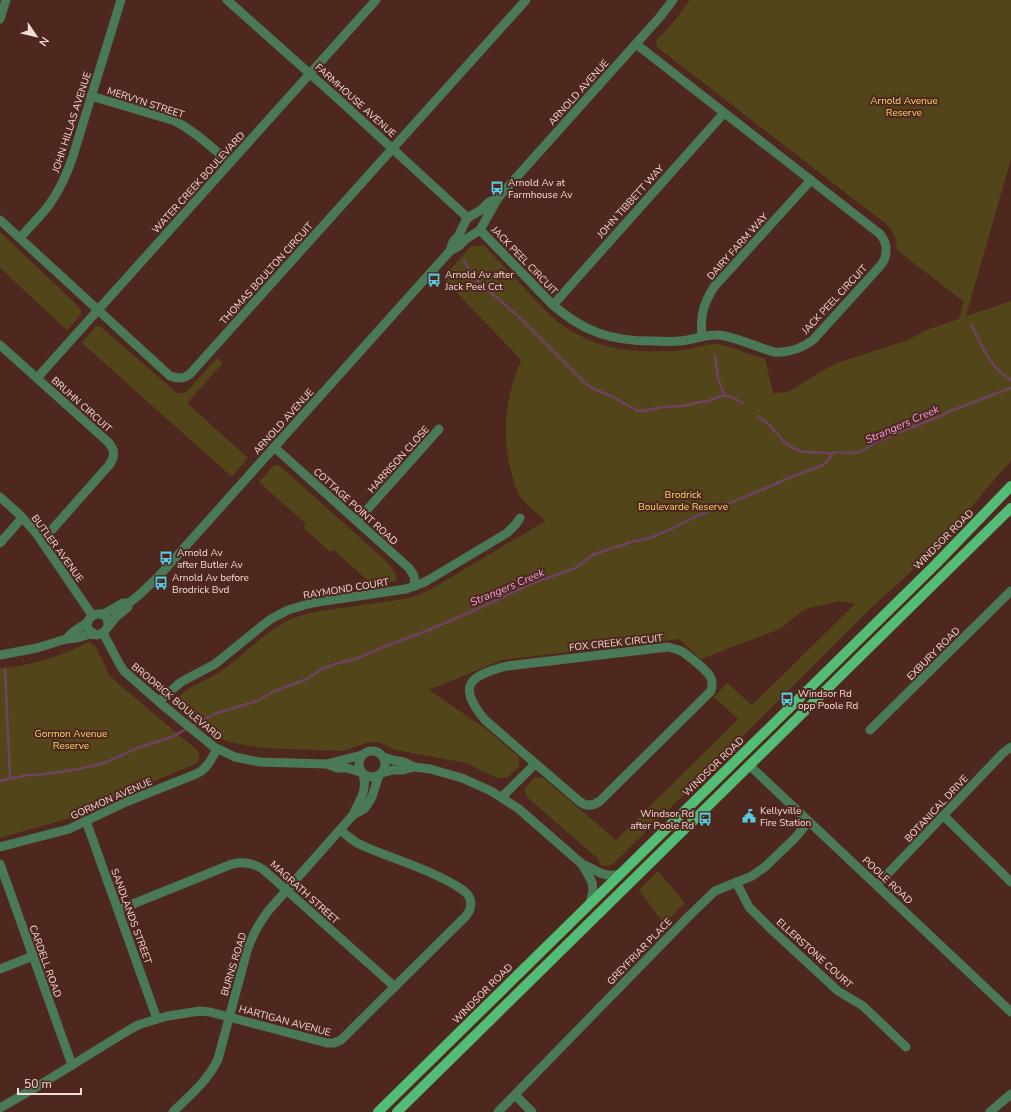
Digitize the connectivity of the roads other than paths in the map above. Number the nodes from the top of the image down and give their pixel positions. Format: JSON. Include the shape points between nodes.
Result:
{"nodes":[{"id":1,"x":6,"y":0,"type":"edge"},
{"id":2,"x":121,"y":0,"type":"edge"},
{"id":3,"x":227,"y":0,"type":"edge"},
{"id":4,"x":376,"y":0,"type":"edge"},
{"id":5,"x":526,"y":0,"type":"edge"},
{"id":6,"x":673,"y":0,"type":"edge"},
{"id":7,"x":0,"y":19,"type":"edge"},
{"id":8,"x":636,"y":44,"type":"junction"},
{"id":9,"x":310,"y":74,"type":"junction"},
{"id":10,"x":91,"y":96,"type":"junction"},
{"id":11,"x":724,"y":113,"type":"junction"},
{"id":12,"x":392,"y":148,"type":"junction"},
{"id":13,"x":230,"y":163,"type":"junction"},
{"id":14,"x":811,"y":180,"type":"junction"},
{"id":15,"x":498,"y":198,"type":"junction"},
{"id":16,"x":468,"y":219,"type":"junction"},
{"id":17,"x":0,"y":220,"type":"edge"},
{"id":18,"x":480,"y":229,"type":"junction"},
{"id":19,"x":20,"y":238,"type":"junction"},
{"id":20,"x":450,"y":251,"type":"junction"},
{"id":21,"x":552,"y":305,"type":"junction"},
{"id":22,"x":98,"y":310,"type":"junction"},
{"id":23,"x":702,"y":336,"type":"junction"},
{"id":24,"x":0,"y":345,"type":"edge"},
{"id":25,"x":37,"y":378,"type":"junction"},
{"id":26,"x":439,"y":429,"type":"dead end"},
{"id":27,"x":274,"y":447,"type":"junction"},
{"id":28,"x":1011,"y":486,"type":"edge"},
{"id":29,"x":0,"y":497,"type":"edge"},
{"id":30,"x":1011,"y":508,"type":"edge"},
{"id":31,"x":22,"y":518,"type":"junction"},
{"id":32,"x":520,"y":518,"type":"dead end"},
{"id":33,"x":357,"y":521,"type":"junction"},
{"id":34,"x":42,"y":540,"type":"junction"},
{"id":35,"x":0,"y":543,"type":"edge"},
{"id":36,"x":416,"y":586,"type":"junction"},
{"id":37,"x":1011,"y":591,"type":"edge"},
{"id":38,"x":129,"y":603,"type":"junction"},
{"id":39,"x":102,"y":615,"type":"junction"},
{"id":40,"x":90,"y":619,"type":"junction"},
{"id":41,"x":102,"y":632,"type":"junction"},
{"id":42,"x":66,"y":638,"type":"junction"},
{"id":43,"x":0,"y":655,"type":"edge"},
{"id":44,"x":162,"y":704,"type":"junction"},
{"id":45,"x":870,"y":730,"type":"dead end"},
{"id":46,"x":1011,"y":747,"type":"edge"},
{"id":47,"x":216,"y":748,"type":"junction"},
{"id":48,"x":362,"y":755,"type":"junction"},
{"id":49,"x":383,"y":757,"type":"junction"},
{"id":50,"x":327,"y":764,"type":"junction"},
{"id":51,"x":535,"y":764,"type":"junction"},
{"id":52,"x":749,"y":765,"type":"junction"},
{"id":53,"x":414,"y":767,"type":"junction"},
{"id":54,"x":362,"y":773,"type":"junction"},
{"id":55,"x":380,"y":774,"type":"junction"},
{"id":56,"x":502,"y":797,"type":"junction"},
{"id":57,"x":353,"y":816,"type":"junction"},
{"id":58,"x":944,"y":816,"type":"junction"},
{"id":59,"x":86,"y":821,"type":"junction"},
{"id":60,"x":808,"y":822,"type":"junction"},
{"id":61,"x":340,"y":830,"type":"junction"},
{"id":62,"x":0,"y":848,"type":"edge"},
{"id":63,"x":0,"y":864,"type":"edge"},
{"id":64,"x":582,"y":864,"type":"junction"},
{"id":65,"x":622,"y":873,"type":"junction"},
{"id":66,"x":736,"y":882,"type":"junction"},
{"id":67,"x":1011,"y":882,"type":"edge"},
{"id":68,"x":877,"y":885,"type":"junction"},
{"id":69,"x":286,"y":890,"type":"junction"},
{"id":70,"x":590,"y":903,"type":"junction"},
{"id":71,"x":118,"y":910,"type":"junction"},
{"id":72,"x":33,"y":956,"type":"junction"},
{"id":73,"x":0,"y":969,"type":"edge"},
{"id":74,"x":395,"y":987,"type":"junction"},
{"id":75,"x":1011,"y":1012,"type":"edge"},
{"id":76,"x":229,"y":1017,"type":"junction"},
{"id":77,"x":157,"y":1019,"type":"junction"},
{"id":78,"x":906,"y":1047,"type":"dead end"},
{"id":79,"x":72,"y":1065,"type":"junction"},
{"id":80,"x":1011,"y":1094,"type":"edge"},
{"id":81,"x":515,"y":1095,"type":"junction"},
{"id":82,"x":0,"y":1108,"type":"edge"},
{"id":83,"x":173,"y":1112,"type":"edge"},
{"id":84,"x":378,"y":1112,"type":"edge"},
{"id":85,"x":397,"y":1112,"type":"edge"},
{"id":86,"x":498,"y":1112,"type":"edge"},
{"id":87,"x":532,"y":1112,"type":"edge"},
{"id":88,"x":990,"y":1112,"type":"edge"}],
"edges":[{"from":1,"to":7,"type":"street"},
{"from":2,"to":10,"type":"street","name":"JOHN HILLAS AVENUE"},
{"from":3,"to":9,"type":"street","name":"FARMHOUSE AVENUE"},
{"from":4,"to":9,"type":"street","name":"WATER CREEK BOULEVARD"},
{"from":5,"to":12,"type":"street","name":"THOMAS BOULTON CIRCUIT"},
{"from":6,"to":8,"type":"street","name":"ARNOLD AVENUE"},
{"from":8,"to":11,"type":"street","name":"JACK PEEL CIRCUIT"},
{"from":8,"to":15,"type":"street","name":"ARNOLD AVENUE"},
{"from":9,"to":12,"type":"street","name":"FARMHOUSE AVENUE"},
{"from":9,"to":13,"type":"street","name":"WATER CREEK BOULEVARD"},
{"from":10,"to":13,"type":"street","name":"MERVYN STREET","via":[[175,121],[198,135]]},
{"from":10,"to":19,"type":"street","name":"JOHN HILLAS AVENUE","via":[[62,184],[49,205]]},
{"from":11,"to":14,"type":"street","name":"JACK PEEL CIRCUIT"},
{"from":11,"to":21,"type":"street","name":"JOHN TIBBETT WAY"},
{"from":12,"to":16,"type":"street","name":"FARMHOUSE AVENUE"},
{"from":12,"to":22,"type":"street","name":"THOMAS BOULTON CIRCUIT","via":[[186,377],[170,376]]},
{"from":13,"to":22,"type":"street","name":"WATER CREEK BOULEVARD"},
{"from":14,"to":23,"type":"street","name":"DAIRY FARM WAY","via":[[709,295],[703,308]]},
{"from":14,"to":23,"type":"street","name":"JACK PEEL CIRCUIT","via":[[880,234],[886,245],[884,261],[818,335],[802,347],[789,352],[774,352],[724,336]]},
{"from":15,"to":16,"type":"street","name":"ARNOLD AVENUE"},
{"from":15,"to":18,"type":"street","name":"ARNOLD AVENUE"},
{"from":16,"to":18,"type":"street","via":[[478,216]]},
{"from":16,"to":18,"type":"street","via":[[466,229],[469,232]]},
{"from":16,"to":20,"type":"street","name":"ARNOLD AVENUE"},
{"from":17,"to":19,"type":"street","name":"THOMAS BOULTON CIRCUIT"},
{"from":18,"to":20,"type":"street","name":"ARNOLD AVENUE"},
{"from":18,"to":21,"type":"street","name":"JACK PEEL CIRCUIT"},
{"from":19,"to":22,"type":"street","name":"THOMAS BOULTON CIRCUIT"},
{"from":20,"to":27,"type":"street","name":"ARNOLD AVENUE"},
{"from":21,"to":23,"type":"street","name":"JACK PEEL CIRCUIT","via":[[585,328],[618,339],[681,341]]},
{"from":22,"to":25,"type":"street","name":"WATER CREEK BOULEVARD"},
{"from":24,"to":25,"type":"street","name":"BRUHN CIRCUIT"},
{"from":25,"to":34,"type":"street","name":"BRUHN CIRCUIT","via":[[110,444],[114,454],[110,464]]},
{"from":26,"to":33,"type":"street","name":"HARRISON CLOSE"},
{"from":27,"to":33,"type":"street","name":"COTTAGE POINT ROAD"},
{"from":27,"to":38,"type":"street","name":"ARNOLD AVENUE","via":[[158,577]]},
{"from":28,"to":65,"type":"main road","name":"WINDSOR ROAD"},
{"from":29,"to":31,"type":"street","name":"BUTLER AVENUE"},
{"from":30,"to":52,"type":"main road"},
{"from":31,"to":34,"type":"street","name":"BUTLER AVENUE"},
{"from":31,"to":35,"type":"street"},
{"from":32,"to":36,"type":"street","name":"RAYMOND COURT","via":[[511,530],[502,536]]},
{"from":33,"to":36,"type":"street","name":"COTTAGE POINT ROAD","via":[[409,568]]},
{"from":34,"to":40,"type":"street","name":"BUTLER AVENUE"},
{"from":36,"to":44,"type":"street","name":"RAYMOND COURT","via":[[313,603],[288,610],[263,625],[215,664],[181,682]]},
{"from":37,"to":45,"type":"street","name":"EXBURY ROAD"},
{"from":38,"to":39,"type":"street","name":"ARNOLD AVENUE","via":[[123,603]]},
{"from":38,"to":41,"type":"street","name":"ARNOLD AVENUE"},
{"from":39,"to":40,"type":"street","via":[[98,614]]},
{"from":39,"to":41,"type":"street","via":[[107,619]]},
{"from":40,"to":41,"type":"street","via":[[87,626],[91,633]]},
{"from":40,"to":42,"type":"street"},
{"from":41,"to":42,"type":"street"},
{"from":41,"to":44,"type":"street","name":"BRODRICK BOULEVARD","via":[[122,668]]},
{"from":42,"to":43,"type":"street","via":[[36,648]]},
{"from":44,"to":47,"type":"street","name":"BRODRICK BOULEVARD"},
{"from":46,"to":58,"type":"street","name":"BOTANICAL DRIVE"},
{"from":47,"to":50,"type":"street","name":"BRODRICK BOULEVARD","via":[[250,761]]},
{"from":47,"to":59,"type":"street","name":"GORMON AVENUE","via":[[208,766],[201,772]]},
{"from":48,"to":49,"type":"street","via":[[371,751],[378,752]]},
{"from":48,"to":50,"type":"street","name":"BRODRICK BOULEVARD"},
{"from":48,"to":54,"type":"street","via":[[358,762]]},
{"from":49,"to":53,"type":"street"},
{"from":49,"to":55,"type":"street","via":[[385,767]]},
{"from":50,"to":54,"type":"street","name":"BRODRICK BOULEVARD"},
{"from":51,"to":51,"type":"street","name":"FOX CREEK CIRCUIT","via":[[480,714],[469,692],[470,684],[475,678],[507,666],[668,647],[683,652],[710,676],[712,687],[708,694],[597,803],[589,806],[582,804]]},
{"from":51,"to":56,"type":"street"},
{"from":52,"to":60,"type":"street","name":"POOLE ROAD"},
{"from":52,"to":85,"type":"main road"},
{"from":53,"to":55,"type":"street"},
{"from":53,"to":56,"type":"street","via":[[462,778]]},
{"from":54,"to":55,"type":"street","via":[[372,778]]},
{"from":54,"to":57,"type":"street","name":"BURNS ROAD","via":[[364,791]]},
{"from":55,"to":57,"type":"street","name":"BURNS ROAD","via":[[367,805]]},
{"from":56,"to":64,"type":"street"},
{"from":57,"to":61,"type":"street","name":"BURNS ROAD"},
{"from":58,"to":67,"type":"street"},
{"from":58,"to":68,"type":"street","name":"BOTANICAL DRIVE"},
{"from":59,"to":62,"type":"street","name":"GORMON AVENUE","via":[[59,832]]},
{"from":59,"to":71,"type":"street","name":"SANDLANDS STREET"},
{"from":60,"to":66,"type":"street","name":"GREYFRIAR PLACE","via":[[766,866],[752,876]]},
{"from":60,"to":68,"type":"street","name":"POOLE ROAD"},
{"from":61,"to":69,"type":"street","name":"BURNS ROAD"},
{"from":61,"to":74,"type":"street","name":"HARTIGAN AVENUE","via":[[356,842],[441,877],[464,891],[469,898],[471,907],[468,914]]},
{"from":63,"to":72,"type":"street","name":"CARDELL ROAD"},
{"from":64,"to":65,"type":"street","via":[[612,876]]},
{"from":64,"to":70,"type":"street","via":[[592,882]]},
{"from":65,"to":70,"type":"main road","name":"WINDSOR ROAD"},
{"from":66,"to":78,"type":"street","name":"ELLERSTONE COURT","via":[[749,907],[772,930],[838,991],[863,1006]]},
{"from":66,"to":81,"type":"street","name":"GREYFRIAR PLACE","via":[[715,891],[694,911]]},
{"from":68,"to":75,"type":"street","name":"POOLE ROAD"},
{"from":69,"to":71,"type":"street","name":"MAGRATH STREET","via":[[260,867],[249,863],[237,863]]},
{"from":69,"to":74,"type":"street","name":"MAGRATH STREET"},
{"from":69,"to":76,"type":"street","name":"BURNS ROAD","via":[[268,910],[252,936]]},
{"from":70,"to":84,"type":"main road","name":"WINDSOR ROAD"},
{"from":71,"to":77,"type":"street","name":"SANDLANDS STREET"},
{"from":72,"to":73,"type":"street"},
{"from":72,"to":79,"type":"street","name":"CARDELL ROAD"},
{"from":74,"to":76,"type":"street","name":"HARTIGAN AVENUE","via":[[341,1040],[334,1043]]},
{"from":76,"to":77,"type":"street","name":"HARTIGAN AVENUE","via":[[200,1011]]},
{"from":76,"to":83,"type":"street","name":"BURNS ROAD","via":[[218,1059],[212,1071]]},
{"from":77,"to":79,"type":"street","name":"HARTIGAN AVENUE","via":[[124,1033]]},
{"from":79,"to":82,"type":"street","name":"HARTIGAN AVENUE"},
{"from":80,"to":88,"type":"street"},
{"from":81,"to":86,"type":"street","name":"GREYFRIAR PLACE"},
{"from":81,"to":87,"type":"street"}]}
